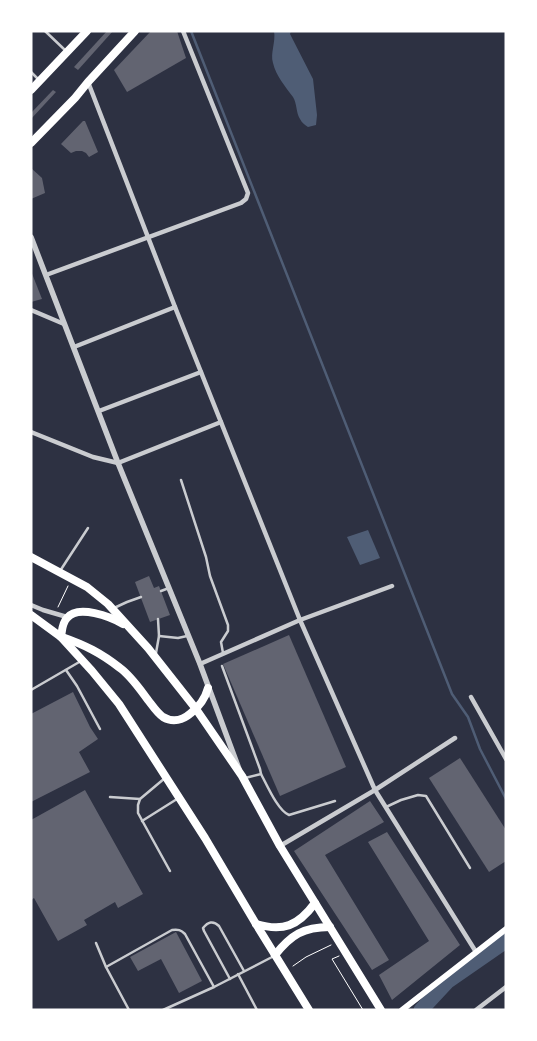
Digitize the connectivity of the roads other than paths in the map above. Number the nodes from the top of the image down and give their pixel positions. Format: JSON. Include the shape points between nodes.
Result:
{"nodes":[{"id":1,"x":45,"y":31,"type":"edge"},
{"id":2,"x":88,"y":31,"type":"edge"},
{"id":3,"x":135,"y":31,"type":"edge"},
{"id":4,"x":183,"y":31,"type":"edge"},
{"id":5,"x":67,"y":52,"type":"junction"},
{"id":6,"x":31,"y":72,"type":"edge"},
{"id":7,"x":40,"y":80,"type":"junction"},
{"id":8,"x":88,"y":82,"type":"junction"},
{"id":9,"x":31,"y":90,"type":"edge"},
{"id":10,"x":31,"y":143,"type":"edge"},
{"id":11,"x":31,"y":237,"type":"edge"},
{"id":12,"x":148,"y":237,"type":"junction"},
{"id":13,"x":46,"y":275,"type":"junction"},
{"id":14,"x":175,"y":307,"type":"junction"},
{"id":15,"x":31,"y":310,"type":"edge"},
{"id":16,"x":65,"y":324,"type":"junction"},
{"id":17,"x":74,"y":347,"type":"junction"},
{"id":18,"x":201,"y":372,"type":"junction"},
{"id":19,"x":99,"y":411,"type":"junction"},
{"id":20,"x":221,"y":422,"type":"junction"},
{"id":21,"x":31,"y":432,"type":"edge"},
{"id":22,"x":118,"y":464,"type":"junction"},
{"id":23,"x":181,"y":480,"type":"dead end"},
{"id":24,"x":88,"y":528,"type":"dead end"},
{"id":25,"x":31,"y":557,"type":"edge"},
{"id":26,"x":60,"y":572,"type":"junction"},
{"id":27,"x":392,"y":586,"type":"dead end"},
{"id":28,"x":169,"y":588,"type":"junction"},
{"id":29,"x":161,"y":591,"type":"dead end"},
{"id":30,"x":141,"y":597,"type":"dead end"},
{"id":31,"x":31,"y":605,"type":"edge"},
{"id":32,"x":112,"y":609,"type":"junction"},
{"id":33,"x":31,"y":614,"type":"edge"},
{"id":34,"x":67,"y":617,"type":"junction"},
{"id":35,"x":158,"y":619,"type":"dead end"},
{"id":36,"x":300,"y":620,"type":"junction"},
{"id":37,"x":131,"y":629,"type":"junction"},
{"id":38,"x":188,"y":635,"type":"junction"},
{"id":39,"x":159,"y":636,"type":"junction"},
{"id":40,"x":60,"y":637,"type":"junction"},
{"id":41,"x":223,"y":653,"type":"junction"},
{"id":42,"x":155,"y":657,"type":"junction"},
{"id":43,"x":83,"y":661,"type":"junction"},
{"id":44,"x":200,"y":664,"type":"junction"},
{"id":45,"x":222,"y":666,"type":"dead end"},
{"id":46,"x":66,"y":670,"type":"junction"},
{"id":47,"x":208,"y":688,"type":"junction"},
{"id":48,"x":31,"y":690,"type":"edge"},
{"id":49,"x":471,"y":697,"type":"dead end"},
{"id":50,"x":196,"y":709,"type":"junction"},
{"id":51,"x":100,"y":729,"type":"dead end"},
{"id":52,"x":455,"y":738,"type":"dead end"},
{"id":53,"x":506,"y":759,"type":"edge"},
{"id":54,"x":261,"y":774,"type":"junction"},
{"id":55,"x":166,"y":777,"type":"junction"},
{"id":56,"x":243,"y":777,"type":"junction"},
{"id":57,"x":375,"y":790,"type":"junction"},
{"id":58,"x":110,"y":797,"type":"dead end"},
{"id":59,"x":179,"y":798,"type":"junction"},
{"id":60,"x":140,"y":799,"type":"junction"},
{"id":61,"x":335,"y":801,"type":"dead end"},
{"id":62,"x":386,"y":807,"type":"junction"},
{"id":63,"x":142,"y":821,"type":"junction"},
{"id":64,"x":280,"y":846,"type":"junction"},
{"id":65,"x":470,"y":868,"type":"dead end"},
{"id":66,"x":170,"y":872,"type":"dead end"},
{"id":67,"x":315,"y":903,"type":"junction"},
{"id":68,"x":256,"y":924,"type":"junction"},
{"id":69,"x":330,"y":927,"type":"junction"},
{"id":70,"x":506,"y":929,"type":"edge"},
{"id":71,"x":96,"y":943,"type":"dead end"},
{"id":72,"x":476,"y":952,"type":"junction"},
{"id":73,"x":275,"y":955,"type":"junction"},
{"id":74,"x":106,"y":967,"type":"junction"},
{"id":75,"x":244,"y":971,"type":"junction"},
{"id":76,"x":238,"y":974,"type":"junction"},
{"id":77,"x":230,"y":979,"type":"junction"},
{"id":78,"x":214,"y":988,"type":"junction"},
{"id":79,"x":506,"y":988,"type":"edge"},
{"id":80,"x":129,"y":1010,"type":"edge"},
{"id":81,"x":163,"y":1010,"type":"edge"},
{"id":82,"x":257,"y":1010,"type":"edge"},
{"id":83,"x":309,"y":1010,"type":"edge"},
{"id":84,"x":381,"y":1010,"type":"edge"},
{"id":85,"x":402,"y":1010,"type":"edge"},
{"id":86,"x":476,"y":1010,"type":"edge"}],
"edges":[{"from":1,"to":5,"type":"lane"},
{"from":2,"to":5,"type":"main road"},
{"from":3,"to":8,"type":"main road"},
{"from":4,"to":12,"type":"street","via":[[248,193],[241,202]]},
{"from":5,"to":7,"type":"main road"},
{"from":6,"to":7,"type":"lane"},
{"from":7,"to":9,"type":"main road"},
{"from":8,"to":10,"type":"main road"},
{"from":8,"to":12,"type":"street"},
{"from":11,"to":13,"type":"street"},
{"from":12,"to":13,"type":"street"},
{"from":12,"to":14,"type":"street"},
{"from":13,"to":16,"type":"street"},
{"from":14,"to":17,"type":"street"},
{"from":14,"to":18,"type":"street"},
{"from":15,"to":16,"type":"street"},
{"from":16,"to":17,"type":"street"},
{"from":17,"to":19,"type":"street"},
{"from":18,"to":19,"type":"street"},
{"from":18,"to":20,"type":"street"},
{"from":19,"to":22,"type":"street"},
{"from":20,"to":22,"type":"street"},
{"from":20,"to":36,"type":"street"},
{"from":21,"to":22,"type":"street"},
{"from":22,"to":28,"type":"street"},
{"from":23,"to":41,"type":"lane","via":[[228,625],[228,631],[220,642]]},
{"from":24,"to":26,"type":"lane"},
{"from":25,"to":26,"type":"main road"},
{"from":26,"to":32,"type":"main road","via":[[86,587]]},
{"from":27,"to":36,"type":"street"},
{"from":28,"to":29,"type":"lane"},
{"from":28,"to":38,"type":"street"},
{"from":30,"to":32,"type":"lane"},
{"from":31,"to":34,"type":"street"},
{"from":32,"to":37,"type":"main road"},
{"from":33,"to":40,"type":"main road"},
{"from":34,"to":37,"type":"main road","via":[[73,613],[100,614]]},
{"from":34,"to":40,"type":"main road"},
{"from":35,"to":39,"type":"lane"},
{"from":36,"to":41,"type":"street"},
{"from":36,"to":57,"type":"street"},
{"from":37,"to":42,"type":"main road"},
{"from":38,"to":39,"type":"lane","via":[[178,638]]},
{"from":38,"to":44,"type":"street"},
{"from":39,"to":42,"type":"lane"},
{"from":40,"to":43,"type":"main road"},
{"from":40,"to":50,"type":"main road","via":[[84,645],[122,669],[162,716],[180,720]]},
{"from":41,"to":44,"type":"street"},
{"from":42,"to":50,"type":"main road"},
{"from":43,"to":46,"type":"lane"},
{"from":43,"to":55,"type":"main road","via":[[119,704]]},
{"from":44,"to":47,"type":"street"},
{"from":45,"to":54,"type":"lane"},
{"from":46,"to":48,"type":"lane"},
{"from":46,"to":51,"type":"lane"},
{"from":47,"to":50,"type":"main road"},
{"from":47,"to":56,"type":"street"},
{"from":49,"to":53,"type":"street"},
{"from":50,"to":56,"type":"main road"},
{"from":52,"to":57,"type":"street"},
{"from":54,"to":56,"type":"lane"},
{"from":54,"to":61,"type":"lane","via":[[286,814]]},
{"from":55,"to":59,"type":"main road"},
{"from":55,"to":60,"type":"lane"},
{"from":56,"to":64,"type":"main road"},
{"from":57,"to":62,"type":"street"},
{"from":57,"to":64,"type":"street"},
{"from":58,"to":60,"type":"lane"},
{"from":59,"to":63,"type":"lane"},
{"from":59,"to":68,"type":"main road"},
{"from":60,"to":63,"type":"lane","via":[[138,812]]},
{"from":62,"to":65,"type":"lane","via":[[418,795],[426,796]]},
{"from":62,"to":72,"type":"street"},
{"from":63,"to":66,"type":"lane"},
{"from":64,"to":67,"type":"main road"},
{"from":67,"to":68,"type":"main road","via":[[308,912],[287,926],[268,928]]},
{"from":67,"to":69,"type":"main road"},
{"from":68,"to":73,"type":"main road"},
{"from":69,"to":73,"type":"main road","via":[[306,930],[284,944]]},
{"from":69,"to":84,"type":"main road"},
{"from":70,"to":72,"type":"main road"},
{"from":71,"to":74,"type":"lane"},
{"from":72,"to":85,"type":"main road"},
{"from":73,"to":75,"type":"lane"},
{"from":73,"to":83,"type":"main road"},
{"from":74,"to":78,"type":"lane","via":[[177,929],[185,934]]},
{"from":74,"to":80,"type":"lane"},
{"from":75,"to":76,"type":"lane"},
{"from":75,"to":77,"type":"lane","via":[[216,922],[206,925],[204,931]]},
{"from":76,"to":77,"type":"lane"},
{"from":76,"to":82,"type":"lane"},
{"from":77,"to":78,"type":"lane"},
{"from":78,"to":81,"type":"lane"},
{"from":79,"to":86,"type":"street"}]}
